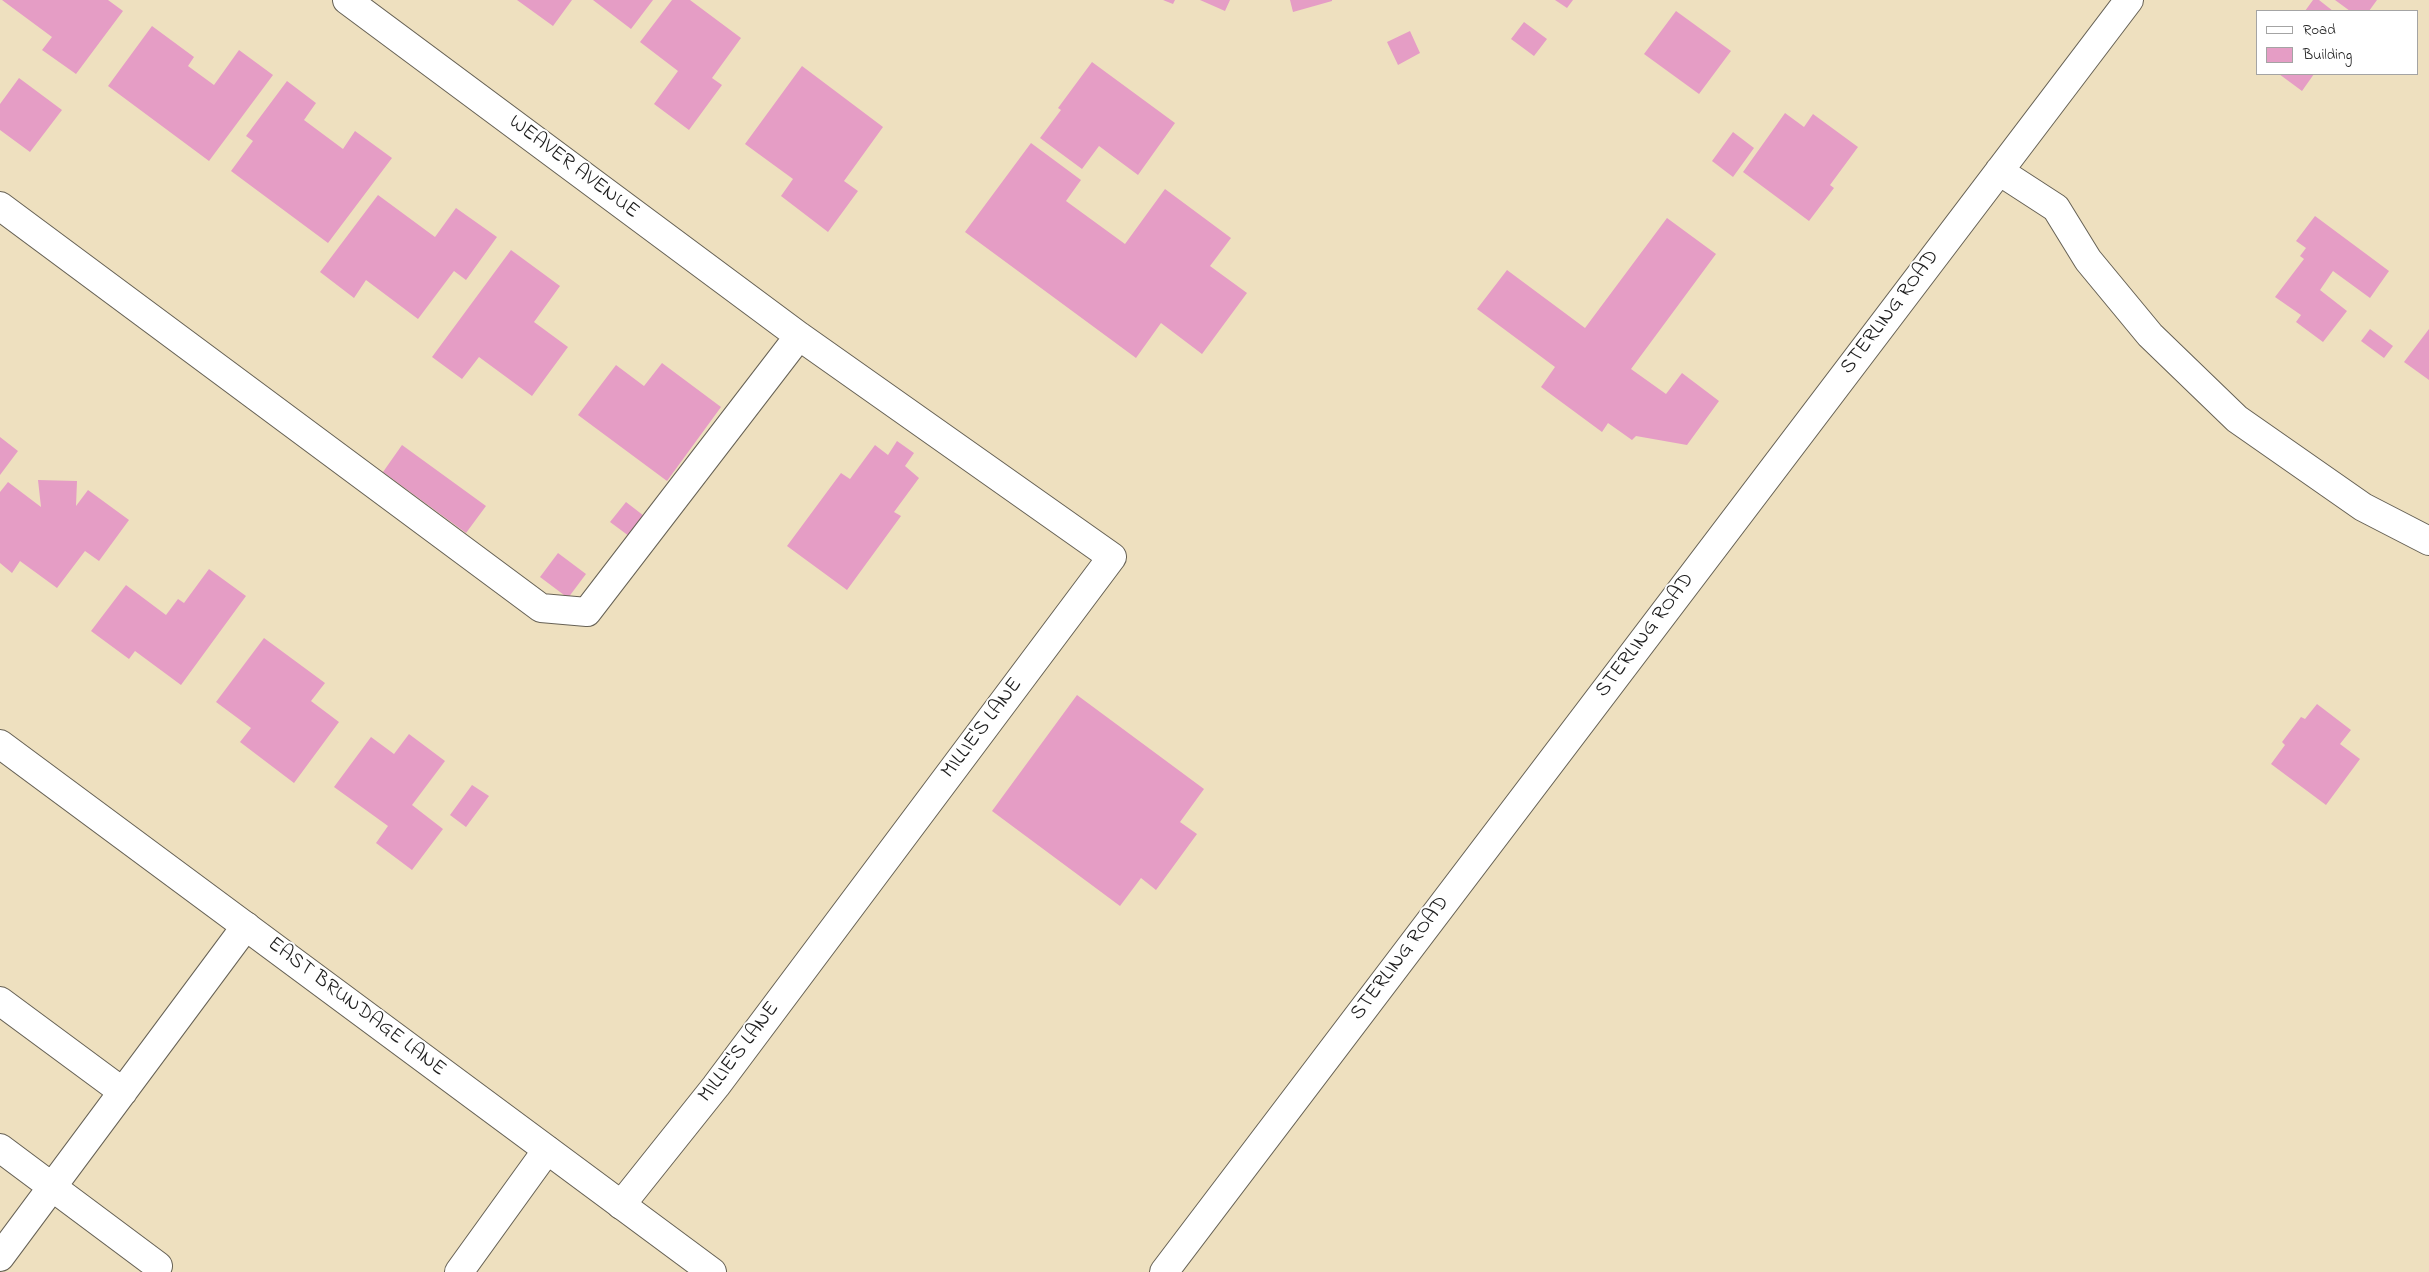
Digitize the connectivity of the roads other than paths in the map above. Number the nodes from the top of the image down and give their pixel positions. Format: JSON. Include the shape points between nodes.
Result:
{"nodes":[{"id":1,"x":347,"y":0,"type":"edge"},
{"id":2,"x":2129,"y":0,"type":"edge"},
{"id":3,"x":1999,"y":171,"type":"junction"},
{"id":4,"x":0,"y":206,"type":"edge"},
{"id":5,"x":799,"y":336,"type":"junction"},
{"id":6,"x":2429,"y":541,"type":"edge"},
{"id":7,"x":0,"y":744,"type":"edge"},
{"id":8,"x":246,"y":926,"type":"junction"},
{"id":9,"x":0,"y":1001,"type":"edge"},
{"id":10,"x":123,"y":1092,"type":"junction"},
{"id":11,"x":0,"y":1148,"type":"edge"},
{"id":12,"x":547,"y":1150,"type":"junction"},
{"id":13,"x":52,"y":1187,"type":"junction"},
{"id":14,"x":621,"y":1205,"type":"junction"},
{"id":15,"x":0,"y":1257,"type":"edge"},
{"id":16,"x":160,"y":1270,"type":"edge"},
{"id":17,"x":459,"y":1272,"type":"edge"},
{"id":18,"x":712,"y":1272,"type":"edge"},
{"id":19,"x":1164,"y":1272,"type":"edge"}],
"edges":[{"from":1,"to":5,"type":"street","name":"WEAVER AVENUE"},
{"from":2,"to":3,"type":"street","name":"STERLING ROAD"},
{"from":3,"to":6,"type":"street","via":[[2056,208],[2088,260],[2150,335],[2237,419],[2363,507]]},
{"from":3,"to":19,"type":"street","name":"STERLING ROAD"},
{"from":4,"to":5,"type":"street","via":[[541,608],[587,612]]},
{"from":5,"to":14,"type":"street","name":"MILLIE'S LANE","via":[[1112,557],[716,1086]]},
{"from":7,"to":8,"type":"street","name":"EAST BRUNDAGE LANE"},
{"from":8,"to":10,"type":"street"},
{"from":8,"to":12,"type":"street","name":"EAST BRUNDAGE LANE"},
{"from":9,"to":10,"type":"street"},
{"from":10,"to":13,"type":"street"},
{"from":11,"to":13,"type":"street"},
{"from":12,"to":14,"type":"street","name":"EAST BRUNDAGE LANE"},
{"from":12,"to":17,"type":"street"},
{"from":13,"to":15,"type":"street"},
{"from":13,"to":16,"type":"street"},
{"from":14,"to":18,"type":"street","name":"EAST BRUNDAGE LANE"}]}
